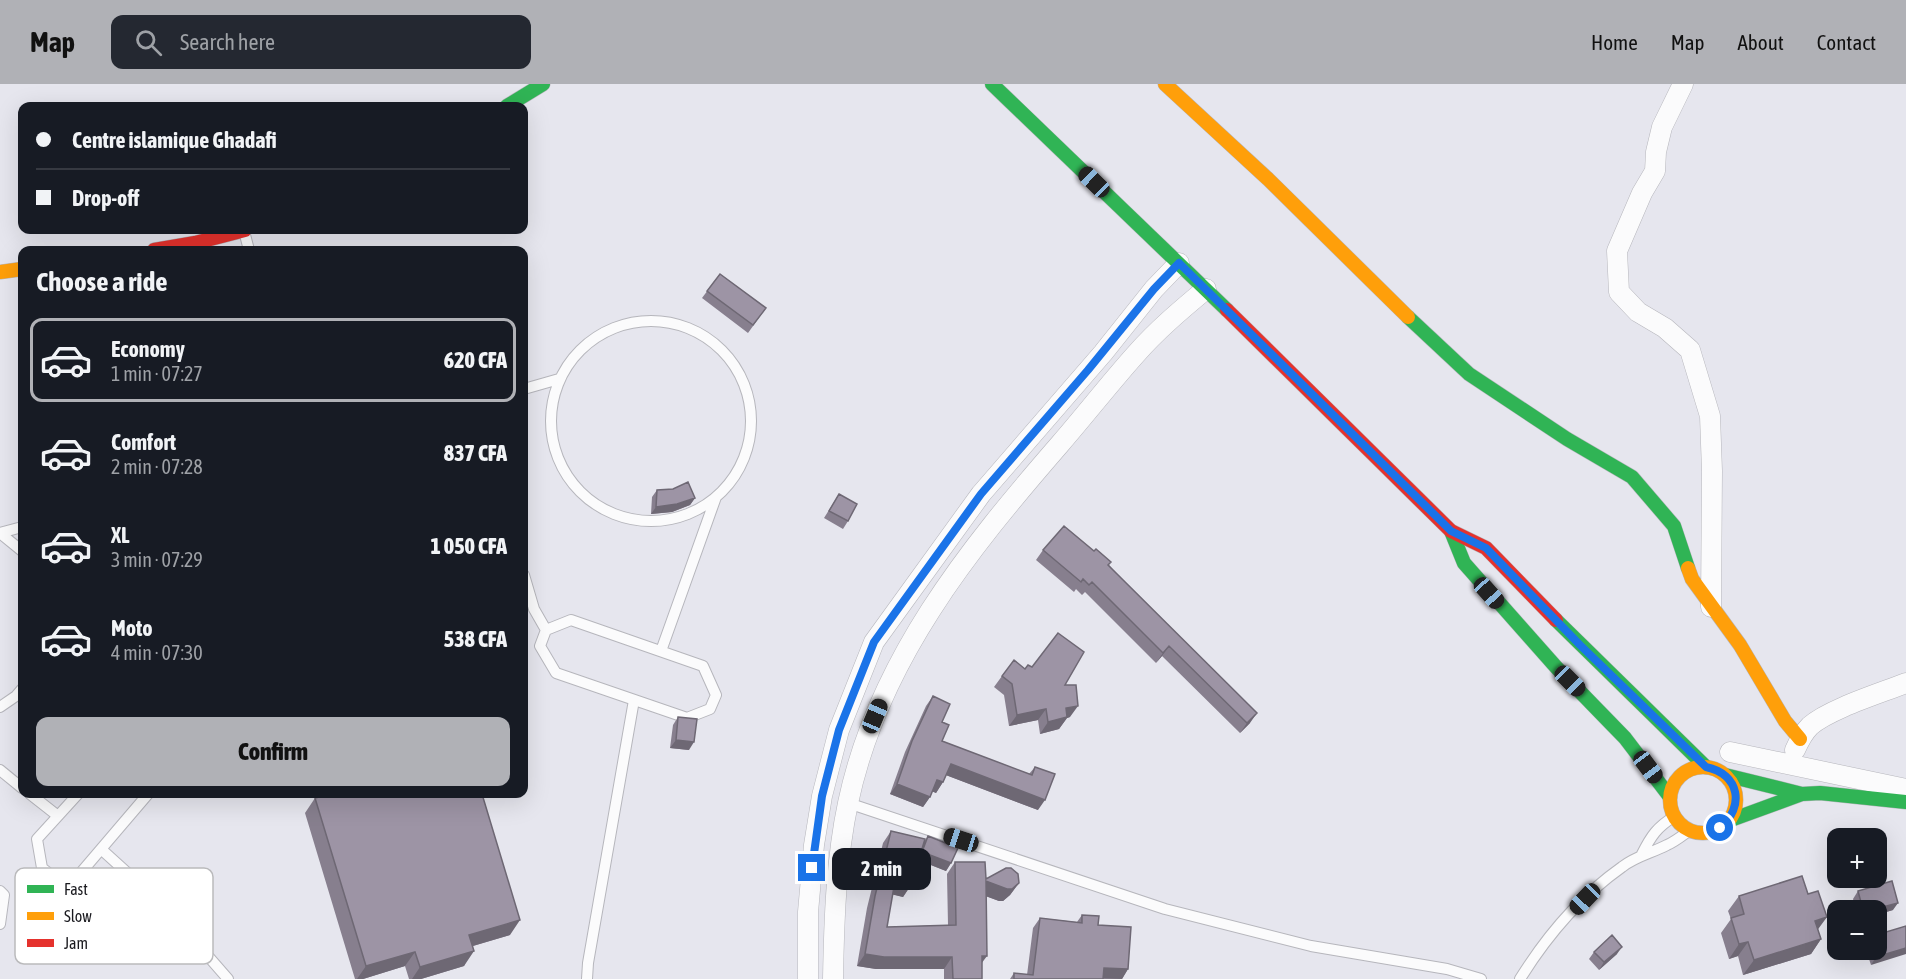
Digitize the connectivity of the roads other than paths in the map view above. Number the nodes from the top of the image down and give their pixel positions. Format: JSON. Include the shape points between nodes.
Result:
{"nodes":[{"id":1,"x":543,"y":84,"type":"edge"},
{"id":2,"x":992,"y":84,"type":"edge"},
{"id":3,"x":1165,"y":84,"type":"edge"},
{"id":4,"x":1683,"y":84,"type":"edge"},
{"id":5,"x":514,"y":102,"type":"edge"},
{"id":6,"x":233,"y":234,"type":"edge"},
{"id":7,"x":200,"y":246,"type":"edge"},
{"id":8,"x":1179,"y":263,"type":"junction"},
{"id":9,"x":18,"y":270,"type":"edge"},
{"id":10,"x":0,"y":272,"type":"edge"},
{"id":11,"x":1206,"y":289,"type":"junction"},
{"id":12,"x":559,"y":379,"type":"junction"},
{"id":13,"x":528,"y":388,"type":"edge"},
{"id":14,"x":716,"y":497,"type":"junction"},
{"id":15,"x":18,"y":528,"type":"edge"},
{"id":16,"x":1451,"y":531,"type":"junction"},
{"id":17,"x":0,"y":533,"type":"edge"},
{"id":18,"x":18,"y":548,"type":"edge"},
{"id":19,"x":528,"y":589,"type":"edge"},
{"id":20,"x":1711,"y":607,"type":"junction"},
{"id":21,"x":546,"y":630,"type":"junction"},
{"id":22,"x":661,"y":651,"type":"junction"},
{"id":23,"x":1906,"y":683,"type":"edge"},
{"id":24,"x":18,"y":694,"type":"edge"},
{"id":25,"x":634,"y":700,"type":"junction"},
{"id":26,"x":0,"y":707,"type":"edge"},
{"id":27,"x":1800,"y":739,"type":"junction"},
{"id":28,"x":1730,"y":752,"type":"dead end"},
{"id":29,"x":1789,"y":764,"type":"junction"},
{"id":30,"x":1706,"y":767,"type":"junction"},
{"id":31,"x":0,"y":770,"type":"edge"},
{"id":32,"x":1725,"y":775,"type":"junction"},
{"id":33,"x":18,"y":785,"type":"edge"},
{"id":34,"x":1906,"y":789,"type":"edge"},
{"id":35,"x":1802,"y":794,"type":"junction"},
{"id":36,"x":1670,"y":796,"type":"junction"},
{"id":37,"x":35,"y":798,"type":"edge"},
{"id":38,"x":74,"y":798,"type":"edge"},
{"id":39,"x":145,"y":798,"type":"edge"},
{"id":40,"x":1906,"y":802,"type":"edge"},
{"id":41,"x":848,"y":803,"type":"junction"},
{"id":42,"x":58,"y":816,"type":"junction"},
{"id":43,"x":1675,"y":816,"type":"junction"},
{"id":44,"x":1728,"y":821,"type":"junction"},
{"id":45,"x":1690,"y":830,"type":"junction"},
{"id":46,"x":101,"y":849,"type":"junction"},
{"id":47,"x":1642,"y":854,"type":"junction"},
{"id":48,"x":42,"y":868,"type":"edge"},
{"id":49,"x":85,"y":868,"type":"edge"},
{"id":50,"x":122,"y":868,"type":"edge"},
{"id":51,"x":0,"y":891,"type":"edge"},
{"id":52,"x":0,"y":924,"type":"edge"},
{"id":53,"x":213,"y":962,"type":"edge"},
{"id":54,"x":228,"y":979,"type":"edge"},
{"id":55,"x":587,"y":979,"type":"edge"},
{"id":56,"x":808,"y":979,"type":"edge"},
{"id":57,"x":832,"y":979,"type":"edge"},
{"id":58,"x":1481,"y":979,"type":"edge"},
{"id":59,"x":1520,"y":979,"type":"edge"}],
"edges":[{"from":1,"to":5,"type":"main road"},
{"from":2,"to":8,"type":"main road"},
{"from":3,"to":20,"type":"main road","via":[[1469,374],[1632,477],[1674,526],[1692,579]]},
{"from":4,"to":20,"type":"street","via":[[1662,127],[1655,171],[1617,252],[1619,292],[1638,312],[1665,328],[1690,350],[1710,416]]},
{"from":6,"to":7,"type":"main road"},
{"from":8,"to":11,"type":"main road"},
{"from":8,"to":56,"type":"street","via":[[981,494],[874,642],[839,730],[822,796],[808,912]]},
{"from":9,"to":10,"type":"main road"},
{"from":11,"to":16,"type":"main road"},
{"from":11,"to":41,"type":"street","via":[[1138,352],[1004,509],[942,590],[891,678],[867,734]]},
{"from":12,"to":13,"type":"lane"},
{"from":12,"to":14,"type":"lane","via":[[550,414],[556,453],[578,490],[597,506],[637,520],[658,521],[699,509]]},
{"from":12,"to":14,"type":"lane","via":[[569,363],[602,333],[642,321],[682,326],[718,346],[741,377],[751,413],[750,440],[743,461]]},
{"from":14,"to":22,"type":"lane"},
{"from":15,"to":17,"type":"lane"},
{"from":16,"to":30,"type":"main road","via":[[1486,548]]},
{"from":16,"to":36,"type":"main road","via":[[1464,563],[1625,738]]},
{"from":17,"to":18,"type":"lane"},
{"from":19,"to":21,"type":"lane"},
{"from":20,"to":27,"type":"main road"},
{"from":21,"to":22,"type":"lane","via":[[571,620]]},
{"from":21,"to":25,"type":"lane","via":[[540,646],[556,673]]},
{"from":22,"to":25,"type":"lane","via":[[703,666],[716,695],[710,709],[687,718]]},
{"from":23,"to":27,"type":"street","via":[[1826,715]]},
{"from":24,"to":26,"type":"lane"},
{"from":25,"to":55,"type":"lane"},
{"from":27,"to":29,"type":"street"},
{"from":28,"to":29,"type":"street"},
{"from":29,"to":34,"type":"street"},
{"from":30,"to":32,"type":"main road"},
{"from":30,"to":36,"type":"main road","via":[[1686,771]]},
{"from":31,"to":33,"type":"lane"},
{"from":32,"to":35,"type":"main road"},
{"from":32,"to":44,"type":"main road","via":[[1732,783],[1736,803]]},
{"from":35,"to":40,"type":"main road"},
{"from":35,"to":44,"type":"main road"},
{"from":36,"to":43,"type":"main road"},
{"from":37,"to":42,"type":"lane"},
{"from":38,"to":42,"type":"lane"},
{"from":39,"to":46,"type":"lane"},
{"from":41,"to":57,"type":"street"},
{"from":41,"to":58,"type":"lane","via":[[1165,909],[1311,946],[1447,969]]},
{"from":42,"to":48,"type":"lane","via":[[38,839]]},
{"from":43,"to":45,"type":"main road"},
{"from":43,"to":47,"type":"lane","via":[[1662,823]]},
{"from":44,"to":45,"type":"main road","via":[[1711,832]]},
{"from":45,"to":47,"type":"lane","via":[[1666,846]]},
{"from":46,"to":49,"type":"lane"},
{"from":46,"to":50,"type":"lane"},
{"from":47,"to":59,"type":"lane","via":[[1596,887],[1549,938]]},
{"from":51,"to":52,"type":"lane","via":[[4,895]]},
{"from":53,"to":54,"type":"lane"}]}
